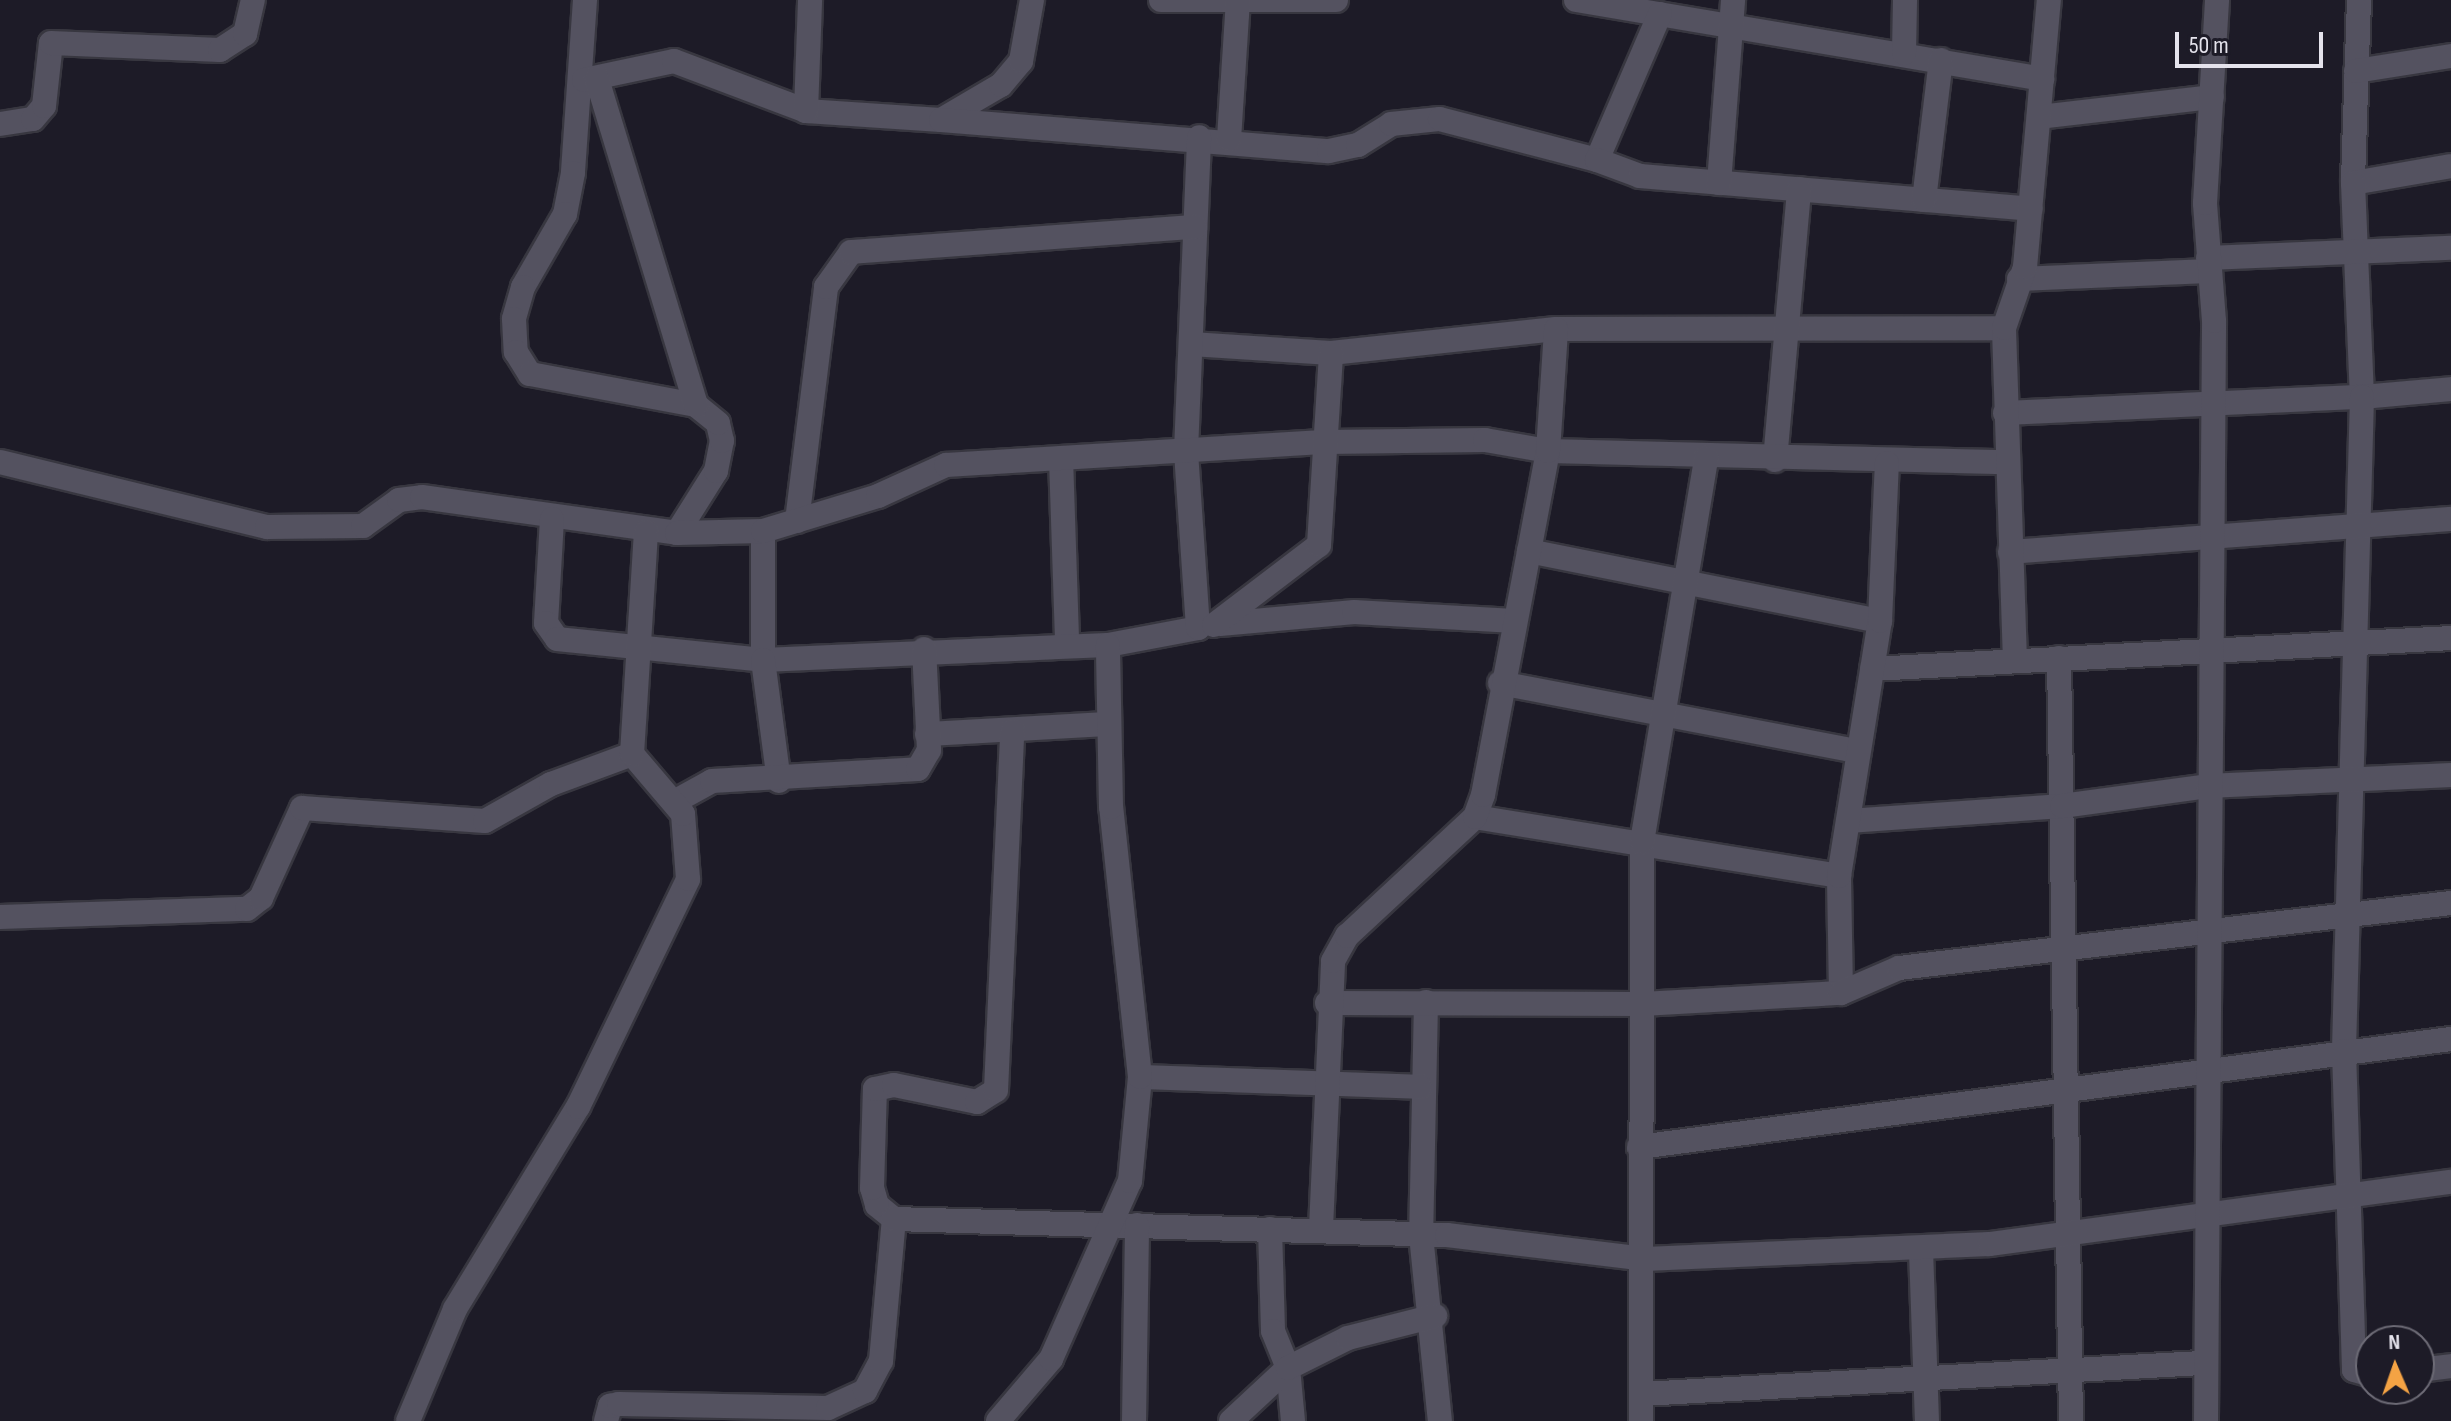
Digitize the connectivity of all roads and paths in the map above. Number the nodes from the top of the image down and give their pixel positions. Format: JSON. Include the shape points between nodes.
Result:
{"nodes":[{"id":1,"x":253,"y":0,"type":"edge"},
{"id":2,"x":585,"y":0,"type":"edge"},
{"id":3,"x":810,"y":0,"type":"edge"},
{"id":4,"x":1032,"y":0,"type":"edge"},
{"id":5,"x":1161,"y":0,"type":"edge"},
{"id":6,"x":1336,"y":0,"type":"edge"},
{"id":7,"x":1576,"y":0,"type":"edge"},
{"id":8,"x":1905,"y":0,"type":"edge"},
{"id":9,"x":2049,"y":0,"type":"edge"},
{"id":10,"x":2217,"y":0,"type":"edge"},
{"id":11,"x":2359,"y":0,"type":"edge"},
{"id":12,"x":1238,"y":2,"type":"edge"},
{"id":13,"x":1732,"y":10,"type":"edge"},
{"id":14,"x":1660,"y":14,"type":"junction"},
{"id":15,"x":1904,"y":53,"type":"junction"},
{"id":16,"x":2451,"y":56,"type":"edge"},
{"id":17,"x":1941,"y":60,"type":"junction"},
{"id":18,"x":2356,"y":71,"type":"junction"},
{"id":19,"x":590,"y":79,"type":"junction"},
{"id":20,"x":2042,"y":79,"type":"junction"},
{"id":21,"x":2212,"y":97,"type":"junction"},
{"id":22,"x":806,"y":111,"type":"junction"},
{"id":23,"x":2039,"y":117,"type":"junction"},
{"id":24,"x":941,"y":120,"type":"junction"},
{"id":25,"x":0,"y":124,"type":"edge"},
{"id":26,"x":1199,"y":137,"type":"junction"},
{"id":27,"x":1229,"y":139,"type":"junction"},
{"id":28,"x":1597,"y":160,"type":"junction"},
{"id":29,"x":2451,"y":166,"type":"edge"},
{"id":30,"x":1719,"y":183,"type":"junction"},
{"id":31,"x":2353,"y":183,"type":"junction"},
{"id":32,"x":1799,"y":189,"type":"junction"},
{"id":33,"x":1924,"y":200,"type":"junction"},
{"id":34,"x":2031,"y":209,"type":"junction"},
{"id":35,"x":1195,"y":227,"type":"junction"},
{"id":36,"x":2451,"y":248,"type":"edge"},
{"id":37,"x":2359,"y":252,"type":"junction"},
{"id":38,"x":2208,"y":264,"type":"junction"},
{"id":39,"x":2019,"y":279,"type":"junction"},
{"id":40,"x":2004,"y":328,"type":"junction"},
{"id":41,"x":1556,"y":329,"type":"junction"},
{"id":42,"x":1783,"y":329,"type":"junction"},
{"id":43,"x":1191,"y":344,"type":"junction"},
{"id":44,"x":1331,"y":353,"type":"junction"},
{"id":45,"x":2451,"y":389,"type":"edge"},
{"id":46,"x":2362,"y":397,"type":"junction"},
{"id":47,"x":2212,"y":400,"type":"junction"},
{"id":48,"x":696,"y":405,"type":"junction"},
{"id":49,"x":2005,"y":413,"type":"junction"},
{"id":50,"x":1326,"y":442,"type":"junction"},
{"id":51,"x":1186,"y":451,"type":"junction"},
{"id":52,"x":1548,"y":451,"type":"junction"},
{"id":53,"x":1061,"y":458,"type":"junction"},
{"id":54,"x":1706,"y":458,"type":"junction"},
{"id":55,"x":1775,"y":460,"type":"junction"},
{"id":56,"x":0,"y":462,"type":"edge"},
{"id":57,"x":2006,"y":462,"type":"junction"},
{"id":58,"x":1887,"y":463,"type":"junction"},
{"id":59,"x":552,"y":519,"type":"junction"},
{"id":60,"x":2451,"y":519,"type":"edge"},
{"id":61,"x":797,"y":521,"type":"junction"},
{"id":62,"x":2357,"y":525,"type":"junction"},
{"id":63,"x":763,"y":531,"type":"junction"},
{"id":64,"x":646,"y":532,"type":"junction"},
{"id":65,"x":677,"y":533,"type":"junction"},
{"id":66,"x":2209,"y":535,"type":"junction"},
{"id":67,"x":1529,"y":551,"type":"junction"},
{"id":68,"x":2010,"y":552,"type":"junction"},
{"id":69,"x":1684,"y":585,"type":"junction"},
{"id":70,"x":1515,"y":621,"type":"junction"},
{"id":71,"x":1880,"y":621,"type":"junction"},
{"id":72,"x":1206,"y":626,"type":"junction"},
{"id":73,"x":2451,"y":638,"type":"edge"},
{"id":74,"x":1067,"y":642,"type":"junction"},
{"id":75,"x":2351,"y":643,"type":"junction"},
{"id":76,"x":1108,"y":645,"type":"junction"},
{"id":77,"x":924,"y":649,"type":"junction"},
{"id":78,"x":2207,"y":649,"type":"junction"},
{"id":79,"x":636,"y":651,"type":"junction"},
{"id":80,"x":2059,"y":658,"type":"junction"},
{"id":81,"x":763,"y":660,"type":"junction"},
{"id":82,"x":2015,"y":661,"type":"junction"},
{"id":83,"x":1872,"y":669,"type":"junction"},
{"id":84,"x":1500,"y":683,"type":"junction"},
{"id":85,"x":1659,"y":716,"type":"junction"},
{"id":86,"x":1108,"y":724,"type":"junction"},
{"id":87,"x":1012,"y":731,"type":"junction"},
{"id":88,"x":927,"y":734,"type":"junction"},
{"id":89,"x":1858,"y":751,"type":"junction"},
{"id":90,"x":632,"y":754,"type":"junction"},
{"id":91,"x":2451,"y":775,"type":"edge"},
{"id":92,"x":2349,"y":780,"type":"junction"},
{"id":93,"x":779,"y":781,"type":"junction"},
{"id":94,"x":2208,"y":786,"type":"junction"},
{"id":95,"x":674,"y":802,"type":"junction"},
{"id":96,"x":2062,"y":806,"type":"junction"},
{"id":97,"x":1475,"y":817,"type":"junction"},
{"id":98,"x":1848,"y":821,"type":"junction"},
{"id":99,"x":1642,"y":842,"type":"junction"},
{"id":100,"x":1839,"y":876,"type":"junction"},
{"id":101,"x":2451,"y":903,"type":"edge"},
{"id":102,"x":2346,"y":916,"type":"junction"},
{"id":103,"x":0,"y":917,"type":"edge"},
{"id":104,"x":2209,"y":934,"type":"junction"},
{"id":105,"x":2062,"y":949,"type":"junction"},
{"id":106,"x":1841,"y":993,"type":"junction"},
{"id":107,"x":1426,"y":1002,"type":"junction"},
{"id":108,"x":1327,"y":1003,"type":"junction"},
{"id":109,"x":1642,"y":1004,"type":"junction"},
{"id":110,"x":2451,"y":1039,"type":"edge"},
{"id":111,"x":2344,"y":1051,"type":"junction"},
{"id":112,"x":2206,"y":1066,"type":"junction"},
{"id":113,"x":1140,"y":1077,"type":"junction"},
{"id":114,"x":1324,"y":1083,"type":"junction"},
{"id":115,"x":1420,"y":1087,"type":"junction"},
{"id":116,"x":2063,"y":1087,"type":"junction"},
{"id":117,"x":1639,"y":1147,"type":"junction"},
{"id":118,"x":2451,"y":1182,"type":"edge"},
{"id":119,"x":2347,"y":1196,"type":"junction"},
{"id":120,"x":2203,"y":1217,"type":"junction"},
{"id":121,"x":894,"y":1219,"type":"junction"},
{"id":122,"x":1126,"y":1225,"type":"junction"},
{"id":123,"x":1321,"y":1228,"type":"junction"},
{"id":124,"x":1270,"y":1229,"type":"junction"},
{"id":125,"x":1421,"y":1235,"type":"junction"},
{"id":126,"x":2066,"y":1235,"type":"junction"},
{"id":127,"x":1921,"y":1250,"type":"junction"},
{"id":128,"x":1645,"y":1259,"type":"junction"},
{"id":129,"x":1435,"y":1316,"type":"junction"},
{"id":130,"x":2201,"y":1363,"type":"junction"},
{"id":131,"x":1288,"y":1368,"type":"junction"},
{"id":132,"x":2355,"y":1370,"type":"edge"},
{"id":133,"x":2068,"y":1371,"type":"junction"},
{"id":134,"x":1927,"y":1378,"type":"junction"},
{"id":135,"x":1642,"y":1394,"type":"junction"},
{"id":136,"x":408,"y":1421,"type":"edge"},
{"id":137,"x":606,"y":1421,"type":"edge"},
{"id":138,"x":998,"y":1421,"type":"edge"},
{"id":139,"x":1134,"y":1421,"type":"edge"},
{"id":140,"x":1231,"y":1421,"type":"edge"},
{"id":141,"x":1293,"y":1421,"type":"edge"},
{"id":142,"x":1440,"y":1421,"type":"edge"},
{"id":143,"x":1641,"y":1421,"type":"edge"},
{"id":144,"x":1927,"y":1421,"type":"edge"},
{"id":145,"x":2071,"y":1421,"type":"edge"},
{"id":146,"x":2206,"y":1421,"type":"edge"}],
"edges":[{"from":1,"to":25,"type":"street","via":[[245,34],[220,50],[51,43],[44,106],[33,119]]},
{"from":2,"to":19,"type":"street"},
{"from":3,"to":22,"type":"street"},
{"from":4,"to":24,"type":"street","via":[[1021,61],[1001,85]]},
{"from":5,"to":12,"type":"street"},
{"from":6,"to":12,"type":"street"},
{"from":7,"to":14,"type":"street"},
{"from":8,"to":15,"type":"street"},
{"from":9,"to":20,"type":"street"},
{"from":10,"to":21,"type":"street"},
{"from":11,"to":18,"type":"street"},
{"from":12,"to":27,"type":"street"},
{"from":13,"to":14,"type":"street"},
{"from":13,"to":15,"type":"street"},
{"from":13,"to":30,"type":"street"},
{"from":14,"to":28,"type":"street"},
{"from":15,"to":17,"type":"street"},
{"from":16,"to":18,"type":"street"},
{"from":17,"to":20,"type":"street"},
{"from":17,"to":33,"type":"street"},
{"from":18,"to":31,"type":"street"},
{"from":19,"to":22,"type":"street","via":[[674,61]]},
{"from":19,"to":48,"type":"street"},
{"from":19,"to":48,"type":"street","via":[[565,214],[523,287],[514,319],[516,352],[530,374]]},
{"from":20,"to":23,"type":"street"},
{"from":21,"to":23,"type":"street"},
{"from":21,"to":38,"type":"street"},
{"from":22,"to":24,"type":"street"},
{"from":23,"to":34,"type":"street"},
{"from":24,"to":26,"type":"street"},
{"from":26,"to":27,"type":"street"},
{"from":26,"to":35,"type":"street"},
{"from":27,"to":28,"type":"street","via":[[1343,151],[1391,124],[1440,119]]},
{"from":28,"to":30,"type":"street","via":[[1640,176]]},
{"from":29,"to":31,"type":"street"},
{"from":30,"to":32,"type":"street"},
{"from":31,"to":37,"type":"street"},
{"from":32,"to":33,"type":"street"},
{"from":32,"to":42,"type":"street"},
{"from":33,"to":34,"type":"street"},
{"from":34,"to":39,"type":"street"},
{"from":35,"to":43,"type":"street"},
{"from":35,"to":61,"type":"street","via":[[851,252],[826,287]]},
{"from":36,"to":37,"type":"street"},
{"from":37,"to":38,"type":"street"},
{"from":37,"to":46,"type":"street"},
{"from":38,"to":39,"type":"street"},
{"from":38,"to":47,"type":"street"},
{"from":39,"to":40,"type":"street"},
{"from":40,"to":42,"type":"street"},
{"from":40,"to":49,"type":"street"},
{"from":41,"to":42,"type":"street"},
{"from":41,"to":44,"type":"street"},
{"from":41,"to":52,"type":"street"},
{"from":42,"to":55,"type":"street"},
{"from":43,"to":44,"type":"street"},
{"from":43,"to":51,"type":"street"},
{"from":44,"to":50,"type":"street"},
{"from":45,"to":46,"type":"street"},
{"from":46,"to":47,"type":"street"},
{"from":46,"to":62,"type":"street"},
{"from":47,"to":49,"type":"street"},
{"from":47,"to":66,"type":"street"},
{"from":48,"to":65,"type":"street","via":[[718,423],[722,441],[716,471]]},
{"from":49,"to":57,"type":"street"},
{"from":50,"to":51,"type":"street"},
{"from":50,"to":52,"type":"street","via":[[1485,440]]},
{"from":50,"to":72,"type":"street","via":[[1319,545]]},
{"from":51,"to":53,"type":"street"},
{"from":51,"to":72,"type":"street"},
{"from":52,"to":54,"type":"street"},
{"from":52,"to":67,"type":"street"},
{"from":53,"to":61,"type":"street","via":[[946,465]]},
{"from":53,"to":74,"type":"street"},
{"from":54,"to":55,"type":"street"},
{"from":54,"to":69,"type":"street"},
{"from":55,"to":58,"type":"street"},
{"from":56,"to":59,"type":"street","via":[[267,527],[363,526],[399,500],[422,497]]},
{"from":57,"to":58,"type":"street"},
{"from":57,"to":68,"type":"street"},
{"from":58,"to":71,"type":"street"},
{"from":59,"to":64,"type":"street"},
{"from":59,"to":79,"type":"street","via":[[549,634]]},
{"from":60,"to":62,"type":"street"},
{"from":61,"to":63,"type":"street"},
{"from":62,"to":66,"type":"street"},
{"from":62,"to":75,"type":"street"},
{"from":63,"to":65,"type":"street"},
{"from":63,"to":81,"type":"street"},
{"from":64,"to":65,"type":"street"},
{"from":64,"to":79,"type":"street"},
{"from":66,"to":68,"type":"street"},
{"from":66,"to":78,"type":"street"},
{"from":67,"to":69,"type":"street"},
{"from":67,"to":70,"type":"street"},
{"from":68,"to":82,"type":"street"},
{"from":69,"to":71,"type":"street"},
{"from":69,"to":85,"type":"street"},
{"from":70,"to":72,"type":"street","via":[[1340,612]]},
{"from":70,"to":84,"type":"street"},
{"from":71,"to":83,"type":"street"},
{"from":72,"to":76,"type":"street"},
{"from":73,"to":75,"type":"street"},
{"from":74,"to":76,"type":"street"},
{"from":74,"to":77,"type":"street"},
{"from":75,"to":78,"type":"street"},
{"from":75,"to":92,"type":"street"},
{"from":76,"to":86,"type":"street"},
{"from":77,"to":81,"type":"street"},
{"from":77,"to":88,"type":"street"},
{"from":78,"to":80,"type":"street"},
{"from":78,"to":94,"type":"street"},
{"from":79,"to":81,"type":"street"},
{"from":79,"to":90,"type":"street"},
{"from":80,"to":82,"type":"street"},
{"from":80,"to":96,"type":"street"},
{"from":81,"to":93,"type":"street"},
{"from":82,"to":83,"type":"street"},
{"from":83,"to":89,"type":"street"},
{"from":84,"to":85,"type":"street"},
{"from":84,"to":97,"type":"street"},
{"from":85,"to":89,"type":"street"},
{"from":85,"to":99,"type":"street"},
{"from":86,"to":87,"type":"street"},
{"from":86,"to":113,"type":"street"},
{"from":87,"to":88,"type":"street"},
{"from":87,"to":121,"type":"street","via":[[996,1090],[977,1102],[894,1085],[875,1089],[872,1188],[877,1205]]},
{"from":88,"to":93,"type":"street","via":[[929,750],[918,769]]},
{"from":89,"to":98,"type":"street"},
{"from":90,"to":95,"type":"street"},
{"from":90,"to":103,"type":"street","via":[[551,784],[485,821],[302,808],[261,898],[247,909]]},
{"from":91,"to":92,"type":"street"},
{"from":92,"to":94,"type":"street"},
{"from":92,"to":102,"type":"street"},
{"from":93,"to":95,"type":"street","via":[[701,782]]},
{"from":94,"to":96,"type":"street"},
{"from":94,"to":104,"type":"street"},
{"from":95,"to":136,"type":"street","via":[[690,841],[682,897],[578,1107],[455,1309]]},
{"from":96,"to":98,"type":"street"},
{"from":96,"to":105,"type":"street"},
{"from":97,"to":99,"type":"street"},
{"from":97,"to":108,"type":"street","via":[[1347,936],[1333,961]]},
{"from":98,"to":100,"type":"street"},
{"from":99,"to":100,"type":"street"},
{"from":99,"to":109,"type":"street"},
{"from":100,"to":106,"type":"street"},
{"from":101,"to":102,"type":"street"},
{"from":102,"to":104,"type":"street"},
{"from":102,"to":111,"type":"street"},
{"from":104,"to":105,"type":"street"},
{"from":104,"to":112,"type":"street"},
{"from":105,"to":106,"type":"street","via":[[1888,970]]},
{"from":105,"to":116,"type":"street"},
{"from":106,"to":109,"type":"street"},
{"from":107,"to":108,"type":"street"},
{"from":107,"to":109,"type":"street"},
{"from":107,"to":115,"type":"street"},
{"from":108,"to":114,"type":"street"},
{"from":109,"to":117,"type":"street"},
{"from":110,"to":111,"type":"street"},
{"from":111,"to":112,"type":"street"},
{"from":111,"to":119,"type":"street"},
{"from":112,"to":116,"type":"street"},
{"from":112,"to":120,"type":"street"},
{"from":113,"to":114,"type":"street"},
{"from":113,"to":122,"type":"street"},
{"from":114,"to":115,"type":"street"},
{"from":114,"to":123,"type":"street"},
{"from":115,"to":125,"type":"street"},
{"from":116,"to":117,"type":"street"},
{"from":116,"to":126,"type":"street"},
{"from":117,"to":128,"type":"street"},
{"from":118,"to":119,"type":"street"},
{"from":119,"to":120,"type":"street"},
{"from":119,"to":132,"type":"street"},
{"from":120,"to":126,"type":"street"},
{"from":120,"to":130,"type":"street"},
{"from":121,"to":122,"type":"street"},
{"from":121,"to":137,"type":"street","via":[[881,1361],[865,1391],[828,1408],[619,1404],[610,1406]]},
{"from":122,"to":124,"type":"street"},
{"from":122,"to":138,"type":"street","via":[[1051,1359]]},
{"from":122,"to":139,"type":"street"},
{"from":123,"to":124,"type":"street"},
{"from":123,"to":125,"type":"street"},
{"from":124,"to":131,"type":"street","via":[[1273,1331]]},
{"from":125,"to":128,"type":"street"},
{"from":125,"to":129,"type":"street"},
{"from":126,"to":127,"type":"street"},
{"from":126,"to":133,"type":"street"},
{"from":127,"to":128,"type":"street"},
{"from":127,"to":134,"type":"street"},
{"from":128,"to":135,"type":"street"},
{"from":129,"to":131,"type":"street","via":[[1348,1338]]},
{"from":129,"to":142,"type":"street"},
{"from":130,"to":133,"type":"street"},
{"from":130,"to":146,"type":"street"},
{"from":131,"to":140,"type":"street"},
{"from":131,"to":141,"type":"street"},
{"from":133,"to":134,"type":"street"},
{"from":133,"to":145,"type":"street"},
{"from":134,"to":135,"type":"street"},
{"from":134,"to":144,"type":"street"},
{"from":135,"to":143,"type":"street"}]}
